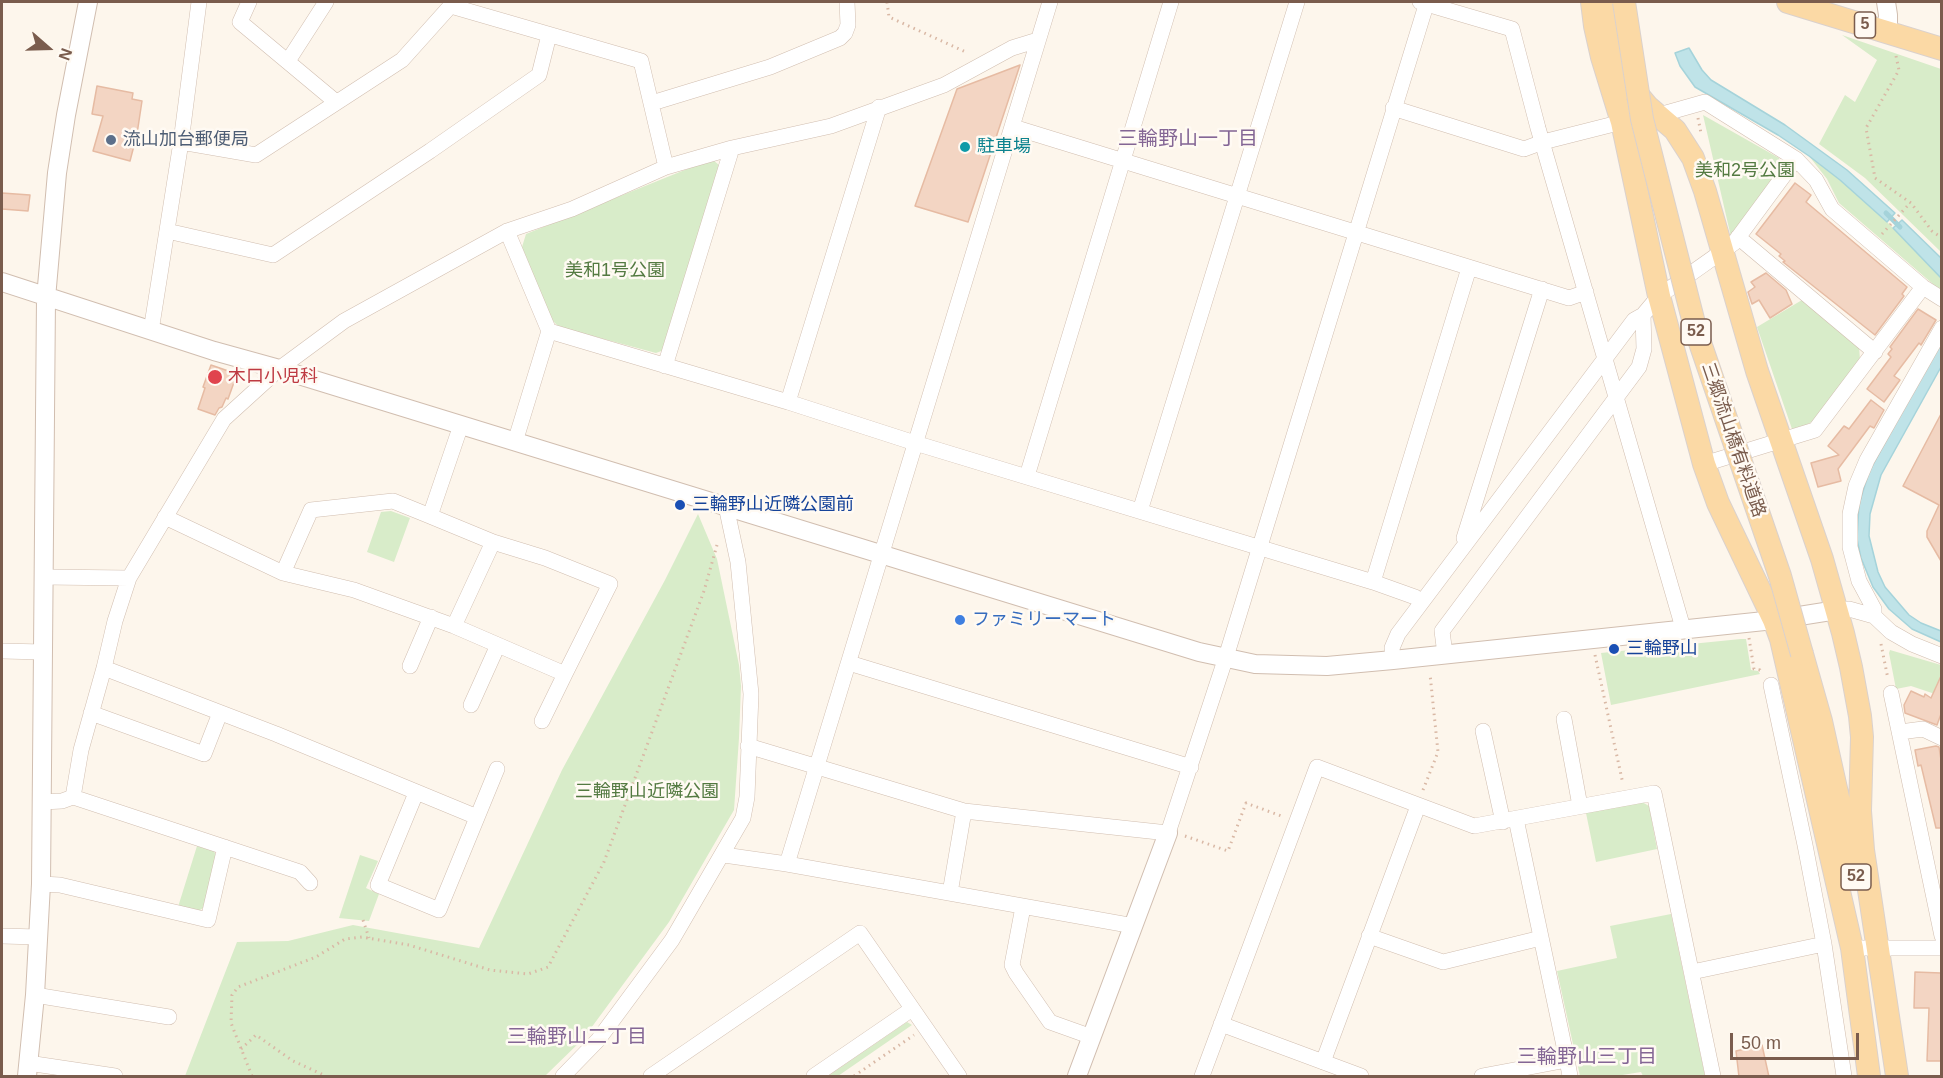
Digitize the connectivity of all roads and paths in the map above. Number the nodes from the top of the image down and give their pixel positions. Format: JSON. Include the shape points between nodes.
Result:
{"nodes":[{"id":1,"x":88,"y":2,"type":"edge"},
{"id":2,"x":199,"y":2,"type":"edge"},
{"id":3,"x":249,"y":2,"type":"edge"},
{"id":4,"x":326,"y":2,"type":"edge"},
{"id":5,"x":847,"y":2,"type":"edge"},
{"id":6,"x":887,"y":2,"type":"edge"},
{"id":7,"x":1050,"y":2,"type":"edge"},
{"id":8,"x":1171,"y":2,"type":"edge"},
{"id":9,"x":1297,"y":2,"type":"edge"},
{"id":10,"x":1424,"y":2,"type":"edge"},
{"id":11,"x":1592,"y":2,"type":"edge"},
{"id":12,"x":1611,"y":2,"type":"edge"},
{"id":13,"x":1624,"y":2,"type":"edge"},
{"id":14,"x":1788,"y":2,"type":"edge"},
{"id":15,"x":1886,"y":2,"type":"edge"},
{"id":16,"x":453,"y":4,"type":"edge"},
{"id":17,"x":549,"y":35,"type":"junction"},
{"id":18,"x":1038,"y":40,"type":"junction"},
{"id":19,"x":1891,"y":42,"type":"junction"},
{"id":20,"x":1941,"y":50,"type":"edge"},
{"id":21,"x":288,"y":61,"type":"junction"},
{"id":22,"x":983,"y":65,"type":"junction"},
{"id":23,"x":336,"y":102,"type":"junction"},
{"id":24,"x":652,"y":103,"type":"junction"},
{"id":25,"x":879,"y":107,"type":"junction"},
{"id":26,"x":1393,"y":108,"type":"junction"},
{"id":27,"x":1659,"y":115,"type":"junction"},
{"id":28,"x":1622,"y":122,"type":"junction"},
{"id":29,"x":1013,"y":127,"type":"junction"},
{"id":30,"x":181,"y":142,"type":"junction"},
{"id":31,"x":1543,"y":142,"type":"junction"},
{"id":32,"x":732,"y":148,"type":"junction"},
{"id":33,"x":1796,"y":159,"type":"junction"},
{"id":34,"x":1124,"y":160,"type":"junction"},
{"id":35,"x":666,"y":167,"type":"junction"},
{"id":36,"x":1238,"y":195,"type":"junction"},
{"id":37,"x":1911,"y":203,"type":"junction"},
{"id":38,"x":167,"y":231,"type":"junction"},
{"id":39,"x":507,"y":231,"type":"junction"},
{"id":40,"x":1355,"y":232,"type":"junction"},
{"id":41,"x":1738,"y":237,"type":"junction"},
{"id":42,"x":1941,"y":238,"type":"edge"},
{"id":43,"x":1873,"y":244,"type":"junction"},
{"id":44,"x":1722,"y":253,"type":"junction"},
{"id":45,"x":1469,"y":268,"type":"junction"},
{"id":46,"x":2,"y":282,"type":"edge"},
{"id":47,"x":1923,"y":287,"type":"junction"},
{"id":48,"x":1542,"y":289,"type":"junction"},
{"id":49,"x":1586,"y":292,"type":"junction"},
{"id":50,"x":1659,"y":296,"type":"junction"},
{"id":51,"x":46,"y":298,"type":"junction"},
{"id":52,"x":1941,"y":299,"type":"edge"},
{"id":53,"x":1643,"y":315,"type":"junction"},
{"id":54,"x":1941,"y":328,"type":"edge"},
{"id":55,"x":152,"y":331,"type":"junction"},
{"id":56,"x":549,"y":331,"type":"junction"},
{"id":57,"x":1875,"y":352,"type":"junction"},
{"id":58,"x":1605,"y":358,"type":"junction"},
{"id":59,"x":665,"y":366,"type":"junction"},
{"id":60,"x":279,"y":369,"type":"junction"},
{"id":61,"x":1616,"y":399,"type":"junction"},
{"id":62,"x":788,"y":402,"type":"junction"},
{"id":63,"x":461,"y":425,"type":"junction"},
{"id":64,"x":1781,"y":440,"type":"junction"},
{"id":65,"x":515,"y":442,"type":"junction"},
{"id":66,"x":915,"y":443,"type":"junction"},
{"id":67,"x":1704,"y":464,"type":"junction"},
{"id":68,"x":1027,"y":476,"type":"junction"},
{"id":69,"x":726,"y":507,"type":"junction"},
{"id":70,"x":1140,"y":511,"type":"junction"},
{"id":71,"x":430,"y":516,"type":"junction"},
{"id":72,"x":165,"y":517,"type":"junction"},
{"id":73,"x":718,"y":541,"type":"dead end"},
{"id":74,"x":493,"y":542,"type":"junction"},
{"id":75,"x":1259,"y":548,"type":"junction"},
{"id":76,"x":1461,"y":548,"type":"junction"},
{"id":77,"x":881,"y":554,"type":"junction"},
{"id":78,"x":283,"y":573,"type":"junction"},
{"id":79,"x":44,"y":577,"type":"junction"},
{"id":80,"x":129,"y":578,"type":"junction"},
{"id":81,"x":1373,"y":582,"type":"junction"},
{"id":82,"x":1421,"y":602,"type":"junction"},
{"id":83,"x":1837,"y":610,"type":"junction"},
{"id":84,"x":1874,"y":616,"type":"junction"},
{"id":85,"x":431,"y":617,"type":"junction"},
{"id":86,"x":1774,"y":620,"type":"junction"},
{"id":87,"x":454,"y":626,"type":"junction"},
{"id":88,"x":1683,"y":628,"type":"junction"},
{"id":89,"x":1748,"y":633,"type":"dead end"},
{"id":90,"x":498,"y":645,"type":"junction"},
{"id":91,"x":2,"y":651,"type":"edge"},
{"id":92,"x":1594,"y":651,"type":"dead end"},
{"id":93,"x":43,"y":652,"type":"junction"},
{"id":94,"x":1445,"y":654,"type":"junction"},
{"id":95,"x":1941,"y":656,"type":"edge"},
{"id":96,"x":1226,"y":657,"type":"junction"},
{"id":97,"x":1393,"y":660,"type":"junction"},
{"id":98,"x":849,"y":663,"type":"junction"},
{"id":99,"x":410,"y":666,"type":"dead end"},
{"id":100,"x":104,"y":668,"type":"junction"},
{"id":101,"x":1429,"y":669,"type":"dead end"},
{"id":102,"x":1754,"y":669,"type":"dead end"},
{"id":103,"x":565,"y":674,"type":"junction"},
{"id":104,"x":1771,"y":686,"type":"dead end"},
{"id":105,"x":1891,"y":693,"type":"joint"},
{"id":106,"x":471,"y":705,"type":"dead end"},
{"id":107,"x":91,"y":713,"type":"junction"},
{"id":108,"x":220,"y":713,"type":"junction"},
{"id":109,"x":1564,"y":719,"type":"dead end"},
{"id":110,"x":542,"y":721,"type":"dead end"},
{"id":111,"x":1484,"y":731,"type":"dead end"},
{"id":112,"x":1900,"y":732,"type":"junction"},
{"id":113,"x":1941,"y":738,"type":"edge"},
{"id":114,"x":748,"y":746,"type":"junction"},
{"id":115,"x":816,"y":765,"type":"junction"},
{"id":116,"x":1191,"y":767,"type":"junction"},
{"id":117,"x":497,"y":769,"type":"dead end"},
{"id":118,"x":416,"y":794,"type":"junction"},
{"id":119,"x":73,"y":797,"type":"junction"},
{"id":120,"x":1626,"y":797,"type":"junction"},
{"id":121,"x":42,"y":802,"type":"junction"},
{"id":122,"x":1418,"y":806,"type":"junction"},
{"id":123,"x":1580,"y":806,"type":"junction"},
{"id":124,"x":1840,"y":806,"type":"junction"},
{"id":125,"x":964,"y":811,"type":"junction"},
{"id":126,"x":477,"y":817,"type":"junction"},
{"id":127,"x":1510,"y":820,"type":"junction"},
{"id":128,"x":1296,"y":822,"type":"junction"},
{"id":129,"x":1174,"y":833,"type":"junction"},
{"id":130,"x":225,"y":847,"type":"junction"},
{"id":131,"x":724,"y":855,"type":"junction"},
{"id":132,"x":787,"y":864,"type":"junction"},
{"id":133,"x":41,"y":884,"type":"junction"},
{"id":134,"x":310,"y":884,"type":"dead end"},
{"id":135,"x":950,"y":893,"type":"junction"},
{"id":136,"x":1023,"y":907,"type":"junction"},
{"id":137,"x":363,"y":920,"type":"dead end"},
{"id":138,"x":1134,"y":926,"type":"junction"},
{"id":139,"x":2,"y":936,"type":"edge"},
{"id":140,"x":1369,"y":936,"type":"junction"},
{"id":141,"x":1941,"y":936,"type":"edge"},
{"id":142,"x":38,"y":937,"type":"junction"},
{"id":143,"x":1541,"y":938,"type":"junction"},
{"id":144,"x":369,"y":939,"type":"junction"},
{"id":145,"x":1824,"y":944,"type":"junction"},
{"id":146,"x":1877,"y":947,"type":"junction"},
{"id":147,"x":1852,"y":948,"type":"junction"},
{"id":148,"x":1941,"y":948,"type":"edge"},
{"id":149,"x":1692,"y":972,"type":"junction"},
{"id":150,"x":35,"y":995,"type":"junction"},
{"id":151,"x":912,"y":1009,"type":"junction"},
{"id":152,"x":169,"y":1017,"type":"dead end"},
{"id":153,"x":1221,"y":1024,"type":"junction"},
{"id":154,"x":926,"y":1028,"type":"junction"},
{"id":155,"x":1092,"y":1037,"type":"junction"},
{"id":156,"x":241,"y":1049,"type":"junction"},
{"id":157,"x":1567,"y":1060,"type":"junction"},
{"id":158,"x":1323,"y":1062,"type":"junction"},
{"id":159,"x":28,"y":1070,"type":"edge"},
{"id":160,"x":572,"y":1073,"type":"edge"},
{"id":161,"x":115,"y":1077,"type":"edge"},
{"id":162,"x":252,"y":1077,"type":"edge"},
{"id":163,"x":326,"y":1077,"type":"edge"},
{"id":164,"x":651,"y":1077,"type":"edge"},
{"id":165,"x":814,"y":1077,"type":"edge"},
{"id":166,"x":854,"y":1077,"type":"edge"},
{"id":167,"x":959,"y":1077,"type":"edge"},
{"id":168,"x":1077,"y":1077,"type":"edge"},
{"id":169,"x":1202,"y":1077,"type":"edge"},
{"id":170,"x":1361,"y":1077,"type":"edge"},
{"id":171,"x":1482,"y":1077,"type":"edge"},
{"id":172,"x":1570,"y":1077,"type":"edge"},
{"id":173,"x":1713,"y":1077,"type":"edge"},
{"id":174,"x":1844,"y":1077,"type":"edge"},
{"id":175,"x":1869,"y":1077,"type":"edge"},
{"id":176,"x":1897,"y":1077,"type":"edge"}],
"edges":[{"from":1,"to":51,"type":"street","via":[[62,138]]},
{"from":2,"to":30,"type":"street"},
{"from":3,"to":21,"type":"street","via":[[240,22]]},
{"from":4,"to":21,"type":"street"},
{"from":5,"to":24,"type":"street","via":[[848,26],[840,38],[770,67]]},
{"from":6,"to":22,"type":"path","via":[[889,17],[978,57]]},
{"from":7,"to":18,"type":"street"},
{"from":8,"to":34,"type":"street"},
{"from":9,"to":36,"type":"street"},
{"from":10,"to":26,"type":"street"},
{"from":10,"to":31,"type":"street","via":[[1512,29]]},
{"from":11,"to":28,"type":"main road","via":[[1602,57]]},
{"from":12,"to":27,"type":"main road","via":[[1613,43],[1622,65],[1632,88]]},
{"from":13,"to":124,"type":"main road","name":"三郷流山橋有料道路","number":"52","bridge":true,"via":[[1642,119],[1696,331],[1780,576],[1821,721]]},
{"from":14,"to":19,"type":"main road","number":"5"},
{"from":15,"to":19,"type":"street"},
{"from":16,"to":17,"type":"street"},
{"from":16,"to":23,"type":"street","via":[[402,60]]},
{"from":17,"to":24,"type":"street","via":[[641,61]]},
{"from":17,"to":38,"type":"street","via":[[539,75],[273,255]]},
{"from":18,"to":22,"type":"street","via":[[1012,48]]},
{"from":18,"to":29,"type":"street"},
{"from":19,"to":20,"type":"main road","number":"5"},
{"from":19,"to":37,"type":"path","via":[[1899,70],[1866,128],[1875,178]]},
{"from":21,"to":23,"type":"street"},
{"from":22,"to":25,"type":"street","via":[[944,85]]},
{"from":23,"to":30,"type":"street","via":[[256,155]]},
{"from":24,"to":35,"type":"street"},
{"from":25,"to":32,"type":"street","via":[[831,126]]},
{"from":25,"to":62,"type":"street"},
{"from":26,"to":31,"type":"street","via":[[1524,149]]},
{"from":26,"to":40,"type":"street"},
{"from":27,"to":33,"type":"street","via":[[1705,102]]},
{"from":27,"to":44,"type":"main road","via":[[1675,130],[1693,158]]},
{"from":28,"to":31,"type":"street"},
{"from":28,"to":50,"type":"main road"},
{"from":29,"to":34,"type":"street"},
{"from":29,"to":66,"type":"street"},
{"from":30,"to":38,"type":"street"},
{"from":31,"to":49,"type":"street"},
{"from":32,"to":35,"type":"street"},
{"from":32,"to":59,"type":"street"},
{"from":33,"to":41,"type":"street"},
{"from":33,"to":43,"type":"street","via":[[1816,180],[1832,209]]},
{"from":34,"to":36,"type":"street"},
{"from":34,"to":68,"type":"street"},
{"from":35,"to":39,"type":"street"},
{"from":36,"to":40,"type":"street"},
{"from":36,"to":70,"type":"street"},
{"from":37,"to":42,"type":"path"},
{"from":37,"to":43,"type":"path"},
{"from":38,"to":55,"type":"street"},
{"from":39,"to":56,"type":"street"},
{"from":39,"to":60,"type":"street","via":[[344,321]]},
{"from":40,"to":45,"type":"street"},
{"from":40,"to":75,"type":"street"},
{"from":41,"to":44,"type":"street"},
{"from":41,"to":57,"type":"street"},
{"from":43,"to":47,"type":"street"},
{"from":44,"to":50,"type":"street"},
{"from":44,"to":64,"type":"main road"},
{"from":45,"to":48,"type":"street"},
{"from":45,"to":81,"type":"street"},
{"from":46,"to":51,"type":"street"},
{"from":47,"to":52,"type":"street"},
{"from":47,"to":57,"type":"street"},
{"from":48,"to":49,"type":"street","via":[[1569,298]]},
{"from":48,"to":76,"type":"street"},
{"from":49,"to":58,"type":"street"},
{"from":50,"to":53,"type":"street"},
{"from":50,"to":67,"type":"main road"},
{"from":51,"to":55,"type":"street"},
{"from":51,"to":79,"type":"street"},
{"from":53,"to":58,"type":"street","via":[[1634,320]]},
{"from":53,"to":61,"type":"street","via":[[1643,356]]},
{"from":54,"to":84,"type":"street","via":[[1856,486],[1850,514],[1850,547]]},
{"from":55,"to":60,"type":"street"},
{"from":56,"to":59,"type":"street"},
{"from":56,"to":65,"type":"street"},
{"from":57,"to":64,"type":"street","via":[[1815,430]]},
{"from":58,"to":61,"type":"street"},
{"from":58,"to":76,"type":"street"},
{"from":59,"to":62,"type":"street"},
{"from":60,"to":63,"type":"street"},
{"from":60,"to":72,"type":"street","via":[[224,419]]},
{"from":61,"to":88,"type":"street"},
{"from":61,"to":94,"type":"street","via":[[1442,632]]},
{"from":62,"to":66,"type":"street"},
{"from":63,"to":65,"type":"street"},
{"from":63,"to":71,"type":"street"},
{"from":64,"to":67,"type":"street"},
{"from":64,"to":83,"type":"main road"},
{"from":65,"to":69,"type":"street"},
{"from":66,"to":68,"type":"street"},
{"from":66,"to":77,"type":"street"},
{"from":67,"to":86,"type":"main road","via":[[1730,530]]},
{"from":68,"to":70,"type":"street"},
{"from":69,"to":77,"type":"street"},
{"from":69,"to":114,"type":"street","via":[[738,562],[751,694]]},
{"from":70,"to":75,"type":"street"},
{"from":71,"to":74,"type":"street"},
{"from":71,"to":78,"type":"street","via":[[393,501],[311,510]]},
{"from":72,"to":78,"type":"street"},
{"from":72,"to":80,"type":"street"},
{"from":73,"to":144,"type":"path","via":[[704,591],[604,862],[548,967],[528,974],[490,970],[409,945]]},
{"from":74,"to":87,"type":"street"},
{"from":74,"to":103,"type":"street","via":[[610,584]]},
{"from":75,"to":81,"type":"street"},
{"from":75,"to":96,"type":"street"},
{"from":76,"to":82,"type":"street"},
{"from":77,"to":96,"type":"street"},
{"from":77,"to":98,"type":"street"},
{"from":78,"to":85,"type":"street","via":[[354,590]]},
{"from":79,"to":80,"type":"street"},
{"from":79,"to":93,"type":"street"},
{"from":80,"to":100,"type":"street"},
{"from":81,"to":82,"type":"street"},
{"from":82,"to":97,"type":"street","via":[[1398,634],[1392,648]]},
{"from":83,"to":84,"type":"street"},
{"from":83,"to":86,"type":"street"},
{"from":83,"to":146,"type":"main road","via":[[1860,716],[1860,811]]},
{"from":84,"to":95,"type":"street","via":[[1891,632]]},
{"from":84,"to":105,"type":"path"},
{"from":85,"to":87,"type":"street"},
{"from":85,"to":99,"type":"street"},
{"from":86,"to":88,"type":"street"},
{"from":86,"to":147,"type":"main road","via":[[1796,698]]},
{"from":87,"to":90,"type":"street"},
{"from":88,"to":94,"type":"street"},
{"from":89,"to":102,"type":"path"},
{"from":90,"to":103,"type":"street"},
{"from":90,"to":106,"type":"street"},
{"from":91,"to":93,"type":"street"},
{"from":92,"to":120,"type":"path"},
{"from":93,"to":121,"type":"street"},
{"from":94,"to":97,"type":"street"},
{"from":96,"to":97,"type":"street","via":[[1288,666]]},
{"from":96,"to":116,"type":"street"},
{"from":98,"to":115,"type":"street"},
{"from":98,"to":116,"type":"street"},
{"from":100,"to":107,"type":"street"},
{"from":100,"to":108,"type":"street"},
{"from":101,"to":122,"type":"path","via":[[1438,752]]},
{"from":103,"to":110,"type":"street"},
{"from":104,"to":145,"type":"street"},
{"from":105,"to":112,"type":"street"},
{"from":107,"to":108,"type":"street","via":[[204,754]]},
{"from":107,"to":119,"type":"street"},
{"from":108,"to":118,"type":"street"},
{"from":109,"to":123,"type":"street"},
{"from":111,"to":127,"type":"street"},
{"from":112,"to":113,"type":"street","via":[[1923,729]]},
{"from":112,"to":141,"type":"street"},
{"from":114,"to":115,"type":"street"},
{"from":114,"to":131,"type":"street","via":[[743,818]]},
{"from":115,"to":125,"type":"street"},
{"from":115,"to":132,"type":"street"},
{"from":116,"to":129,"type":"street"},
{"from":117,"to":126,"type":"street"},
{"from":118,"to":126,"type":"street"},
{"from":118,"to":126,"type":"street","via":[[378,885],[439,909]]},
{"from":119,"to":121,"type":"street"},
{"from":119,"to":130,"type":"street"},
{"from":120,"to":123,"type":"street"},
{"from":120,"to":149,"type":"street","via":[[1654,793]]},
{"from":121,"to":133,"type":"street"},
{"from":122,"to":127,"type":"street","via":[[1474,826]]},
{"from":122,"to":128,"type":"street","via":[[1317,767]]},
{"from":122,"to":140,"type":"street"},
{"from":123,"to":127,"type":"street"},
{"from":124,"to":146,"type":"main road","name":"三郷流山橋有料道路","number":"52","via":[[1858,888]]},
{"from":124,"to":147,"type":"main road","name":"三郷流山橋有料道路","number":"52"},
{"from":125,"to":129,"type":"street"},
{"from":125,"to":135,"type":"street"},
{"from":127,"to":143,"type":"street"},
{"from":128,"to":129,"type":"path","via":[[1246,803],[1228,851]]},
{"from":128,"to":153,"type":"street"},
{"from":129,"to":138,"type":"street"},
{"from":130,"to":133,"type":"street","via":[[208,920],[60,885]]},
{"from":130,"to":134,"type":"street","via":[[300,872]]},
{"from":131,"to":132,"type":"street"},
{"from":131,"to":160,"type":"street","via":[[672,940]]},
{"from":132,"to":135,"type":"street"},
{"from":133,"to":142,"type":"street"},
{"from":135,"to":136,"type":"street"},
{"from":136,"to":138,"type":"street"},
{"from":136,"to":155,"type":"street","via":[[1012,965],[1050,1022]]},
{"from":137,"to":144,"type":"path"},
{"from":138,"to":155,"type":"street"},
{"from":139,"to":142,"type":"street"},
{"from":140,"to":143,"type":"street","via":[[1443,962]]},
{"from":140,"to":158,"type":"street"},
{"from":142,"to":150,"type":"street"},
{"from":143,"to":157,"type":"street"},
{"from":144,"to":156,"type":"path","via":[[345,939],[316,957],[238,987],[232,994],[231,1023]]},
{"from":145,"to":149,"type":"street"},
{"from":145,"to":174,"type":"street"},
{"from":146,"to":147,"type":"street"},
{"from":146,"to":148,"type":"street"},
{"from":146,"to":176,"type":"main road","number":"52"},
{"from":147,"to":175,"type":"main road","number":"52"},
{"from":149,"to":173,"type":"street"},
{"from":150,"to":152,"type":"street"},
{"from":150,"to":159,"type":"street"},
{"from":151,"to":154,"type":"street"},
{"from":151,"to":164,"type":"street","via":[[860,933]]},
{"from":151,"to":165,"type":"street"},
{"from":153,"to":158,"type":"street"},
{"from":153,"to":169,"type":"street"},
{"from":154,"to":166,"type":"path"},
{"from":154,"to":167,"type":"street"},
{"from":155,"to":168,"type":"street"},
{"from":156,"to":162,"type":"path"},
{"from":156,"to":163,"type":"path","via":[[255,1035]]},
{"from":157,"to":171,"type":"street"},
{"from":157,"to":172,"type":"street"},
{"from":158,"to":170,"type":"street"},
{"from":159,"to":161,"type":"street"}]}
